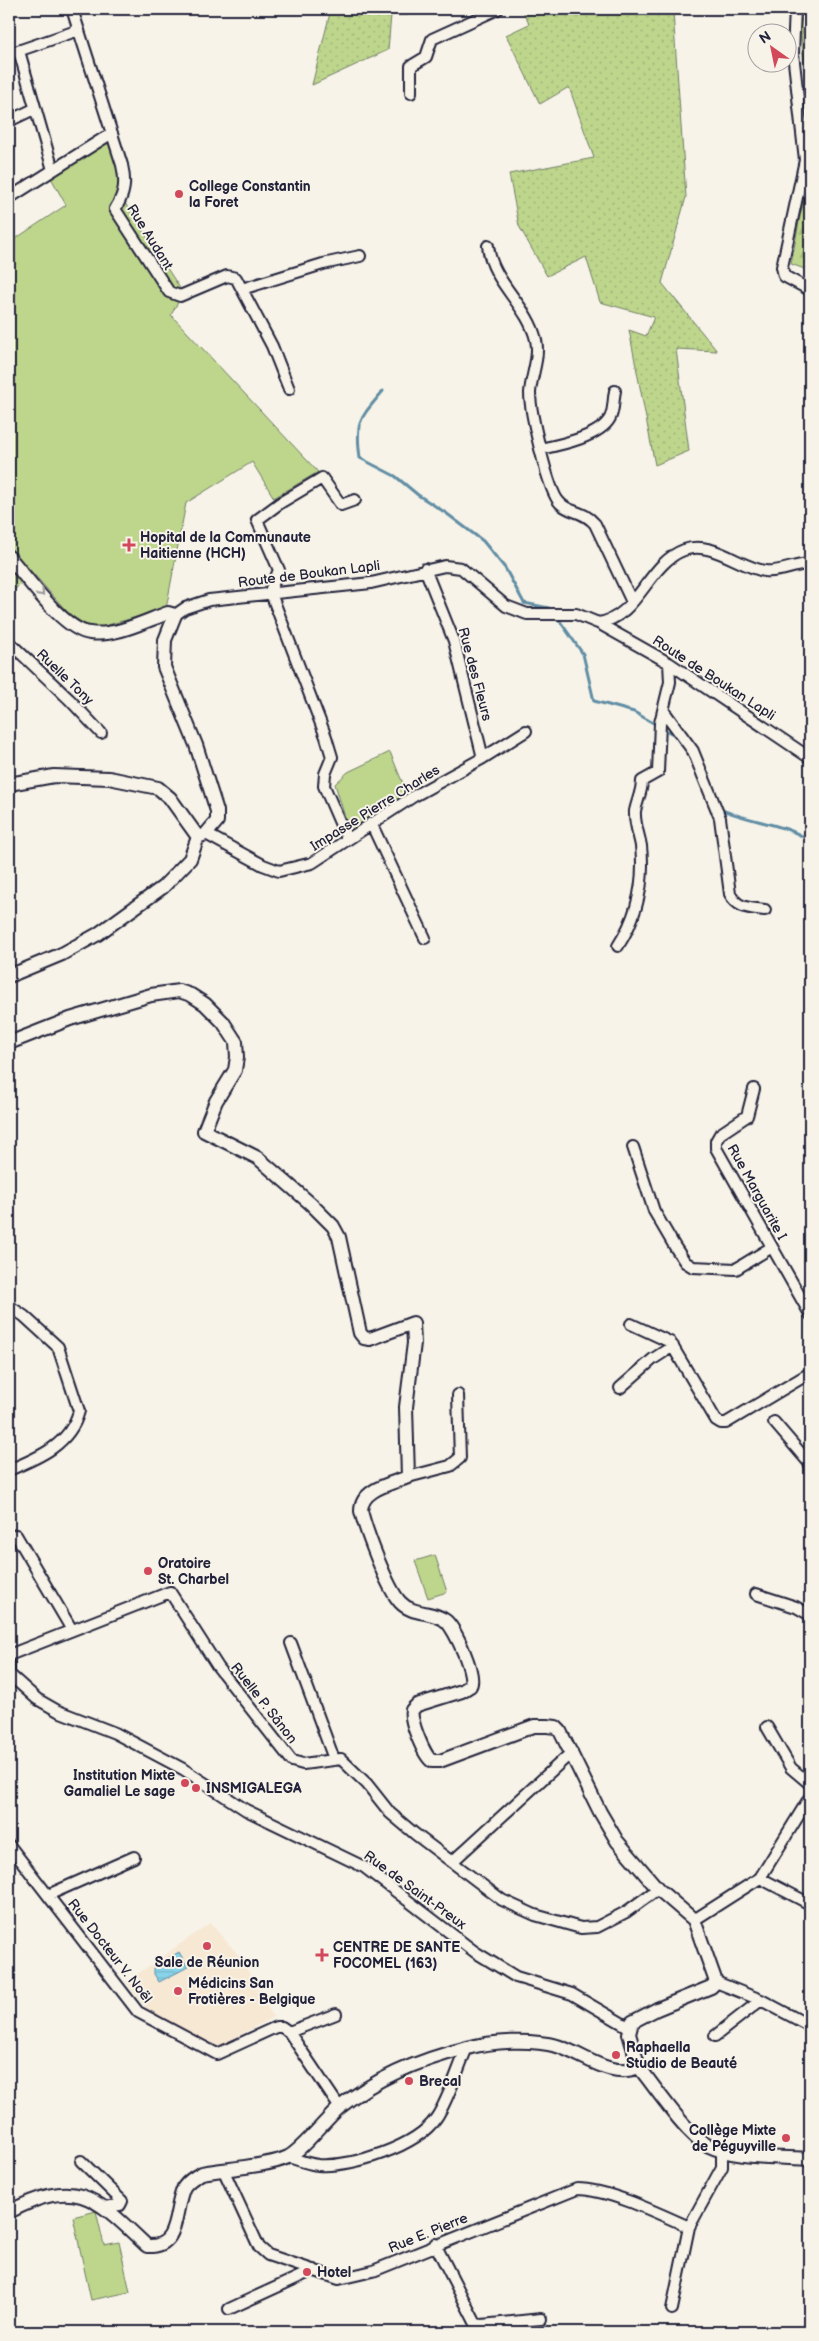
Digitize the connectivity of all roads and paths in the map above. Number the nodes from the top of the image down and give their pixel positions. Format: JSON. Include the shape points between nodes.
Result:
{"nodes":[{"id":1,"x":72,"y":9,"type":"edge"},
{"id":2,"x":498,"y":9,"type":"edge"},
{"id":3,"x":795,"y":9,"type":"edge"},
{"id":4,"x":479,"y":13,"type":"edge"},
{"id":5,"x":79,"y":30,"type":"junction"},
{"id":6,"x":14,"y":53,"type":"edge"},
{"id":7,"x":411,"y":93,"type":"dead end"},
{"id":8,"x":34,"y":109,"type":"junction"},
{"id":9,"x":9,"y":120,"type":"edge"},
{"id":10,"x":112,"y":132,"type":"junction"},
{"id":11,"x":53,"y":170,"type":"junction"},
{"id":12,"x":9,"y":198,"type":"edge"},
{"id":13,"x":488,"y":246,"type":"dead end"},
{"id":14,"x":360,"y":256,"type":"dead end"},
{"id":15,"x":242,"y":289,"type":"junction"},
{"id":16,"x":810,"y":290,"type":"edge"},
{"id":17,"x":289,"y":389,"type":"dead end"},
{"id":18,"x":614,"y":391,"type":"dead end"},
{"id":19,"x":540,"y":449,"type":"junction"},
{"id":20,"x":355,"y":500,"type":"dead end"},
{"id":21,"x":9,"y":557,"type":"edge"},
{"id":22,"x":810,"y":564,"type":"edge"},
{"id":23,"x":425,"y":569,"type":"junction"},
{"id":24,"x":270,"y":592,"type":"junction"},
{"id":25,"x":632,"y":602,"type":"junction"},
{"id":26,"x":176,"y":615,"type":"junction"},
{"id":27,"x":598,"y":623,"type":"junction"},
{"id":28,"x":9,"y":642,"type":"edge"},
{"id":29,"x":669,"y":663,"type":"junction"},
{"id":30,"x":663,"y":710,"type":"junction"},
{"id":31,"x":526,"y":731,"type":"dead end"},
{"id":32,"x":101,"y":733,"type":"dead end"},
{"id":33,"x":483,"y":758,"type":"junction"},
{"id":34,"x":810,"y":758,"type":"edge"},
{"id":35,"x":9,"y":784,"type":"edge"},
{"id":36,"x":371,"y":823,"type":"junction"},
{"id":37,"x":202,"y":835,"type":"junction"},
{"id":38,"x":347,"y":839,"type":"junction"},
{"id":39,"x":765,"y":910,"type":"dead end"},
{"id":40,"x":425,"y":938,"type":"dead end"},
{"id":41,"x":618,"y":946,"type":"dead end"},
{"id":42,"x":9,"y":976,"type":"edge"},
{"id":43,"x":9,"y":1043,"type":"edge"},
{"id":44,"x":754,"y":1090,"type":"dead end"},
{"id":45,"x":633,"y":1147,"type":"dead end"},
{"id":46,"x":772,"y":1247,"type":"junction"},
{"id":47,"x":9,"y":1306,"type":"edge"},
{"id":48,"x":810,"y":1314,"type":"edge"},
{"id":49,"x":631,"y":1324,"type":"dead end"},
{"id":50,"x":673,"y":1346,"type":"junction"},
{"id":51,"x":810,"y":1373,"type":"edge"},
{"id":52,"x":620,"y":1388,"type":"dead end"},
{"id":53,"x":458,"y":1395,"type":"dead end"},
{"id":54,"x":774,"y":1422,"type":"dead end"},
{"id":55,"x":810,"y":1464,"type":"edge"},
{"id":56,"x":9,"y":1470,"type":"edge"},
{"id":57,"x":408,"y":1477,"type":"junction"},
{"id":58,"x":16,"y":1535,"type":"dead end"},
{"id":59,"x":756,"y":1594,"type":"dead end"},
{"id":60,"x":810,"y":1615,"type":"edge"},
{"id":61,"x":72,"y":1630,"type":"junction"},
{"id":62,"x":291,"y":1643,"type":"dead end"},
{"id":63,"x":9,"y":1655,"type":"edge"},
{"id":64,"x":9,"y":1665,"type":"edge"},
{"id":65,"x":768,"y":1727,"type":"dead end"},
{"id":66,"x":572,"y":1752,"type":"junction"},
{"id":67,"x":334,"y":1759,"type":"junction"},
{"id":68,"x":810,"y":1784,"type":"edge"},
{"id":69,"x":810,"y":1797,"type":"edge"},
{"id":70,"x":9,"y":1845,"type":"edge"},
{"id":71,"x":134,"y":1858,"type":"dead end"},
{"id":72,"x":452,"y":1862,"type":"junction"},
{"id":73,"x":760,"y":1878,"type":"junction"},
{"id":74,"x":658,"y":1889,"type":"junction"},
{"id":75,"x":48,"y":1895,"type":"junction"},
{"id":76,"x":810,"y":1904,"type":"edge"},
{"id":77,"x":694,"y":1920,"type":"junction"},
{"id":78,"x":716,"y":1982,"type":"junction"},
{"id":79,"x":761,"y":2000,"type":"junction"},
{"id":80,"x":336,"y":2014,"type":"dead end"},
{"id":81,"x":810,"y":2026,"type":"edge"},
{"id":82,"x":630,"y":2028,"type":"junction"},
{"id":83,"x":289,"y":2032,"type":"junction"},
{"id":84,"x":715,"y":2036,"type":"dead end"},
{"id":85,"x":467,"y":2048,"type":"junction"},
{"id":86,"x":639,"y":2067,"type":"junction"},
{"id":87,"x":340,"y":2108,"type":"junction"},
{"id":88,"x":722,"y":2151,"type":"junction"},
{"id":89,"x":289,"y":2157,"type":"junction"},
{"id":90,"x":810,"y":2159,"type":"edge"},
{"id":91,"x":81,"y":2161,"type":"dead end"},
{"id":92,"x":223,"y":2169,"type":"junction"},
{"id":93,"x":103,"y":2207,"type":"junction"},
{"id":94,"x":9,"y":2212,"type":"edge"},
{"id":95,"x":689,"y":2227,"type":"junction"},
{"id":96,"x":435,"y":2244,"type":"junction"},
{"id":97,"x":314,"y":2270,"type":"junction"},
{"id":98,"x":229,"y":2309,"type":"dead end"},
{"id":99,"x":672,"y":2309,"type":"dead end"},
{"id":100,"x":541,"y":2319,"type":"dead end"}],
"edges":[{"from":1,"to":5,"type":"street","name":"Rue Audant"},
{"from":2,"to":4,"type":"street"},
{"from":3,"to":16,"type":"street","via":[[793,52],[805,160],[782,266],[784,276]]},
{"from":4,"to":7,"type":"street","via":[[432,39],[426,57],[411,66]]},
{"from":5,"to":6,"type":"street"},
{"from":5,"to":10,"type":"street","name":"Rue Audant"},
{"from":6,"to":8,"type":"street"},
{"from":8,"to":9,"type":"street"},
{"from":8,"to":11,"type":"street"},
{"from":10,"to":11,"type":"street"},
{"from":10,"to":15,"type":"street","name":"Rue Audant","via":[[126,183],[122,200],[115,209],[169,292],[180,296],[227,276],[236,278]]},
{"from":11,"to":12,"type":"street"},
{"from":13,"to":19,"type":"street","via":[[494,270],[518,305],[537,342],[530,396]]},
{"from":14,"to":15,"type":"street"},
{"from":15,"to":17,"type":"street","name":"Rue Audant","via":[[272,346]]},
{"from":18,"to":19,"type":"street","via":[[610,419],[602,427],[573,441]]},
{"from":19,"to":25,"type":"street","via":[[558,502],[587,515],[595,524]]},
{"from":20,"to":24,"type":"street","via":[[341,504],[322,478],[257,520],[279,570]]},
{"from":21,"to":26,"type":"street","one_way":true,"via":[[65,620],[89,633],[122,629],[168,613]]},
{"from":22,"to":25,"type":"street","via":[[763,571],[711,550],[686,549],[664,565]]},
{"from":23,"to":24,"type":"street","name":"Route de Boukan Lapli","via":[[371,582]]},
{"from":23,"to":27,"type":"street","name":"Route de Boukan Lapli","via":[[461,568],[506,606],[527,614],[576,614]]},
{"from":23,"to":33,"type":"street","name":"Rue des Fleurs","via":[[454,641]]},
{"from":24,"to":26,"type":"street","name":"Route de Boukan Lapli","via":[[209,600],[185,608]]},
{"from":24,"to":38,"type":"street","via":[[326,737],[332,757],[324,786]]},
{"from":25,"to":27,"type":"street","via":[[610,622]]},
{"from":26,"to":37,"type":"street","via":[[165,640],[164,667],[196,745],[215,805],[217,821]]},
{"from":27,"to":29,"type":"street","name":"Route de Boukan Lapli"},
{"from":28,"to":32,"type":"street","name":"Ruelle Tony"},
{"from":29,"to":30,"type":"street","via":[[670,682]]},
{"from":29,"to":34,"type":"street","name":"Route de Boukan Lapli"},
{"from":30,"to":39,"type":"street","via":[[693,751],[720,818],[730,894],[744,908]]},
{"from":30,"to":41,"type":"street","via":[[658,772],[642,781],[636,811],[641,846],[639,903],[630,928]]},
{"from":31,"to":33,"type":"street","name":"Impasse Pierre Charles"},
{"from":33,"to":36,"type":"street","name":"Impasse Pierre Charles"},
{"from":35,"to":37,"type":"street","via":[[63,776],[109,778],[158,788]]},
{"from":36,"to":38,"type":"street","name":"Impasse Pierre Charles"},
{"from":36,"to":40,"type":"street"},
{"from":37,"to":38,"type":"street","name":"Impasse Pierre Charles","via":[[279,871],[312,863]]},
{"from":37,"to":42,"type":"street","via":[[182,869],[98,934],[62,954]]},
{"from":43,"to":57,"type":"street","via":[[70,1019],[151,995],[179,991],[205,1004],[223,1022],[236,1042],[235,1070],[216,1101],[204,1131],[258,1158],[333,1226],[339,1237],[360,1333],[364,1338],[413,1324],[414,1343],[406,1406]]},
{"from":44,"to":46,"type":"street","name":"Rue Marguarite I","via":[[747,1116],[720,1134],[716,1148]]},
{"from":45,"to":46,"type":"street","via":[[654,1211],[686,1262],[693,1267],[736,1269]]},
{"from":46,"to":48,"type":"street","name":"Rue Marguarite I"},
{"from":47,"to":56,"type":"street","via":[[58,1347],[79,1411],[72,1428],[60,1442]]},
{"from":49,"to":50,"type":"street","via":[[665,1338]]},
{"from":50,"to":51,"type":"street","via":[[716,1420],[721,1423]]},
{"from":50,"to":52,"type":"street"},
{"from":53,"to":57,"type":"street","via":[[460,1458],[450,1466]]},
{"from":54,"to":55,"type":"street"},
{"from":57,"to":66,"type":"street","via":[[365,1497],[361,1503],[364,1521],[390,1586],[400,1602],[417,1613],[446,1620],[458,1638],[472,1677],[470,1686],[462,1691],[417,1705],[412,1710],[411,1717],[426,1754],[432,1761],[440,1761],[534,1726],[556,1727]]},
{"from":58,"to":61,"type":"street"},
{"from":59,"to":60,"type":"street","via":[[796,1606]]},
{"from":61,"to":63,"type":"street","name":"Ruelle P. Sânon"},
{"from":61,"to":67,"type":"street","name":"Ruelle P. Sânon","via":[[170,1592],[218,1667],[292,1761],[303,1764]]},
{"from":62,"to":67,"type":"street"},
{"from":64,"to":82,"type":"street","name":"Rue de Saint-Preux","via":[[9,1674],[37,1699],[58,1711],[115,1733],[183,1769],[246,1810],[364,1867],[475,1952],[516,1977],[572,1994]]},
{"from":65,"to":68,"type":"street","via":[[791,1768]]},
{"from":66,"to":72,"type":"street"},
{"from":66,"to":74,"type":"street","via":[[617,1841]]},
{"from":67,"to":72,"type":"street","via":[[341,1759],[351,1767],[390,1813]]},
{"from":69,"to":73,"type":"street"},
{"from":70,"to":75,"type":"street","name":"Rue Docteur V. Noël"},
{"from":71,"to":75,"type":"street"},
{"from":72,"to":74,"type":"street","via":[[502,1900],[535,1916],[581,1928],[597,1927],[607,1922]]},
{"from":73,"to":76,"type":"street"},
{"from":73,"to":77,"type":"street"},
{"from":74,"to":77,"type":"street"},
{"from":75,"to":83,"type":"street","name":"Rue Docteur V. Noël","via":[[138,2012],[217,2054],[276,2027]]},
{"from":77,"to":78,"type":"street"},
{"from":78,"to":79,"type":"street"},
{"from":78,"to":82,"type":"street","via":[[711,1988],[640,2017],[632,2022]]},
{"from":79,"to":81,"type":"street"},
{"from":79,"to":84,"type":"street"},
{"from":80,"to":83,"type":"street"},
{"from":82,"to":86,"type":"street"},
{"from":83,"to":87,"type":"street"},
{"from":85,"to":86,"type":"street","via":[[500,2041],[556,2046],[612,2069],[629,2071]]},
{"from":85,"to":87,"type":"street","via":[[424,2061],[366,2088]]},
{"from":85,"to":89,"type":"street","via":[[437,2117],[427,2128],[379,2154],[348,2164],[316,2165]]},
{"from":86,"to":88,"type":"street","via":[[686,2126],[705,2144]]},
{"from":87,"to":89,"type":"street"},
{"from":88,"to":90,"type":"street"},
{"from":88,"to":95,"type":"street","via":[[722,2166]]},
{"from":89,"to":92,"type":"street"},
{"from":91,"to":93,"type":"street","via":[[122,2201],[120,2205]]},
{"from":92,"to":93,"type":"street","via":[[202,2172],[185,2186],[173,2231],[168,2240],[158,2247],[147,2246]]},
{"from":92,"to":97,"type":"street","name":"Rue E. Pierre","via":[[259,2247],[268,2255]]},
{"from":93,"to":94,"type":"street","via":[[87,2196],[60,2192]]},
{"from":95,"to":96,"type":"street","name":"Rue E. Pierre","via":[[591,2189],[577,2189]]},
{"from":95,"to":99,"type":"street"},
{"from":96,"to":97,"type":"street","name":"Rue E. Pierre","via":[[373,2271],[339,2279]]},
{"from":96,"to":100,"type":"street","via":[[476,2324]]},
{"from":97,"to":98,"type":"street"}]}
